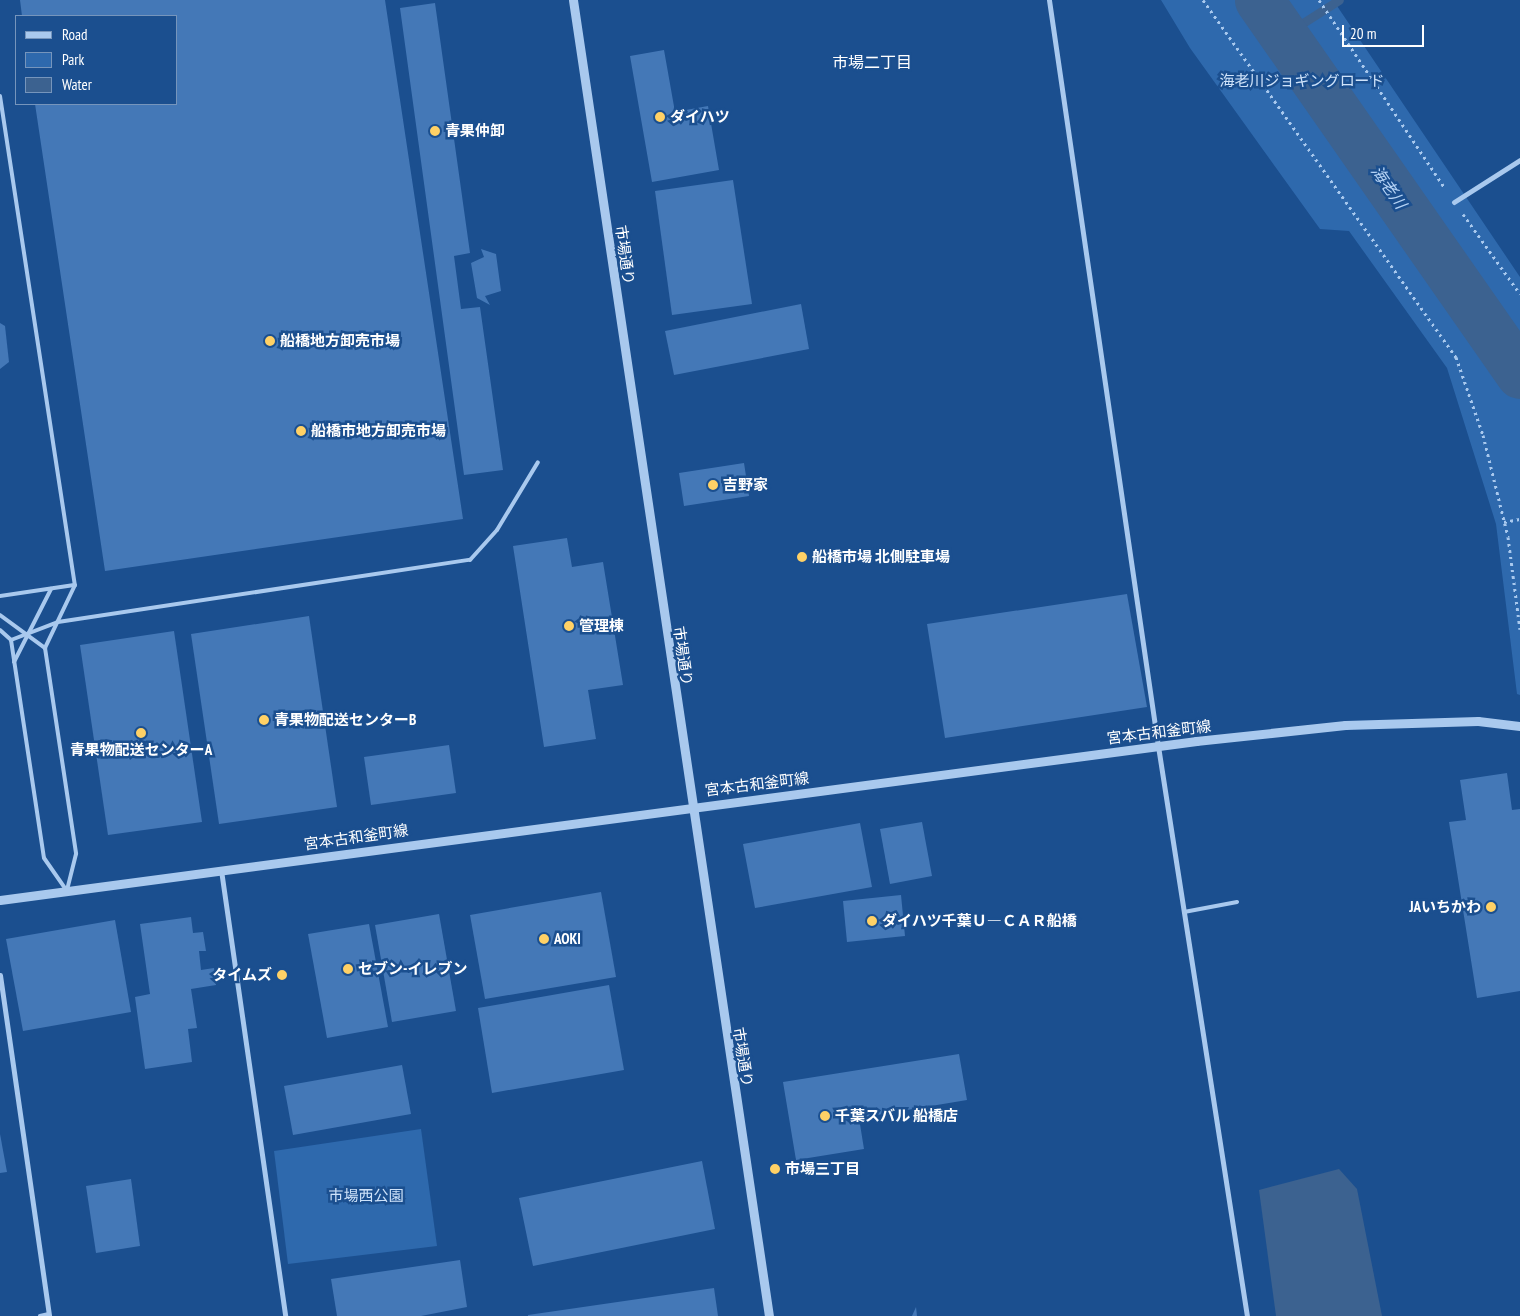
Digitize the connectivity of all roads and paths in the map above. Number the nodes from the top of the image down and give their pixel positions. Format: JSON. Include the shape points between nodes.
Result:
{"nodes":[{"id":1,"x":573,"y":0,"type":"edge"},
{"id":2,"x":1049,"y":0,"type":"edge"},
{"id":3,"x":1203,"y":0,"type":"edge"},
{"id":4,"x":1318,"y":0,"type":"edge"},
{"id":5,"x":0,"y":96,"type":"edge"},
{"id":6,"x":1520,"y":160,"type":"edge"},
{"id":7,"x":1454,"y":202,"type":"junction"},
{"id":8,"x":1520,"y":294,"type":"edge"},
{"id":9,"x":538,"y":462,"type":"dead end"},
{"id":10,"x":1520,"y":519,"type":"edge"},
{"id":11,"x":1504,"y":522,"type":"junction"},
{"id":12,"x":74,"y":585,"type":"junction"},
{"id":13,"x":51,"y":589,"type":"junction"},
{"id":14,"x":0,"y":596,"type":"edge"},
{"id":15,"x":0,"y":615,"type":"edge"},
{"id":16,"x":58,"y":622,"type":"junction"},
{"id":17,"x":1520,"y":629,"type":"edge"},
{"id":18,"x":0,"y":630,"type":"edge"},
{"id":19,"x":28,"y":634,"type":"junction"},
{"id":20,"x":11,"y":640,"type":"junction"},
{"id":21,"x":44,"y":648,"type":"junction"},
{"id":22,"x":14,"y":662,"type":"junction"},
{"id":23,"x":1520,"y":726,"type":"edge"},
{"id":24,"x":1158,"y":746,"type":"junction"},
{"id":25,"x":692,"y":807,"type":"junction"},
{"id":26,"x":221,"y":870,"type":"junction"},
{"id":27,"x":66,"y":891,"type":"junction"},
{"id":28,"x":0,"y":900,"type":"edge"},
{"id":29,"x":1237,"y":902,"type":"dead end"},
{"id":30,"x":1184,"y":912,"type":"junction"},
{"id":31,"x":0,"y":975,"type":"edge"},
{"id":32,"x":49,"y":1315,"type":"edge"},
{"id":33,"x":40,"y":1316,"type":"edge"},
{"id":34,"x":285,"y":1316,"type":"edge"},
{"id":35,"x":769,"y":1316,"type":"edge"},
{"id":36,"x":1247,"y":1316,"type":"edge"}],
"edges":[{"from":1,"to":25,"type":"street","name":"市場通り"},
{"from":2,"to":24,"type":"street"},
{"from":3,"to":11,"type":"path","via":[[1456,357],[1483,435]]},
{"from":4,"to":7,"type":"path"},
{"from":5,"to":12,"type":"lane"},
{"from":6,"to":7,"type":"street"},
{"from":7,"to":8,"type":"path"},
{"from":9,"to":16,"type":"lane","via":[[497,530],[470,560]]},
{"from":10,"to":11,"type":"path"},
{"from":11,"to":17,"type":"path"},
{"from":12,"to":13,"type":"lane"},
{"from":12,"to":16,"type":"lane"},
{"from":13,"to":14,"type":"lane"},
{"from":13,"to":19,"type":"lane"},
{"from":15,"to":19,"type":"lane"},
{"from":16,"to":19,"type":"lane"},
{"from":16,"to":21,"type":"lane"},
{"from":18,"to":20,"type":"lane"},
{"from":19,"to":20,"type":"lane"},
{"from":19,"to":21,"type":"lane"},
{"from":19,"to":22,"type":"lane"},
{"from":20,"to":22,"type":"lane"},
{"from":21,"to":27,"type":"lane","via":[[76,854]]},
{"from":22,"to":27,"type":"lane","via":[[44,858]]},
{"from":23,"to":24,"type":"street","name":"宮本古和釜町線","via":[[1478,721],[1345,725]]},
{"from":24,"to":25,"type":"street","name":"宮本古和釜町線"},
{"from":24,"to":30,"type":"street"},
{"from":25,"to":26,"type":"street","name":"宮本古和釜町線"},
{"from":25,"to":35,"type":"street","name":"市場通り"},
{"from":26,"to":27,"type":"street","name":"宮本古和釜町線"},
{"from":26,"to":34,"type":"street"},
{"from":27,"to":28,"type":"street","name":"宮本古和釜町線"},
{"from":29,"to":30,"type":"lane"},
{"from":30,"to":36,"type":"street"},
{"from":31,"to":32,"type":"street"},
{"from":32,"to":33,"type":"lane"}]}
